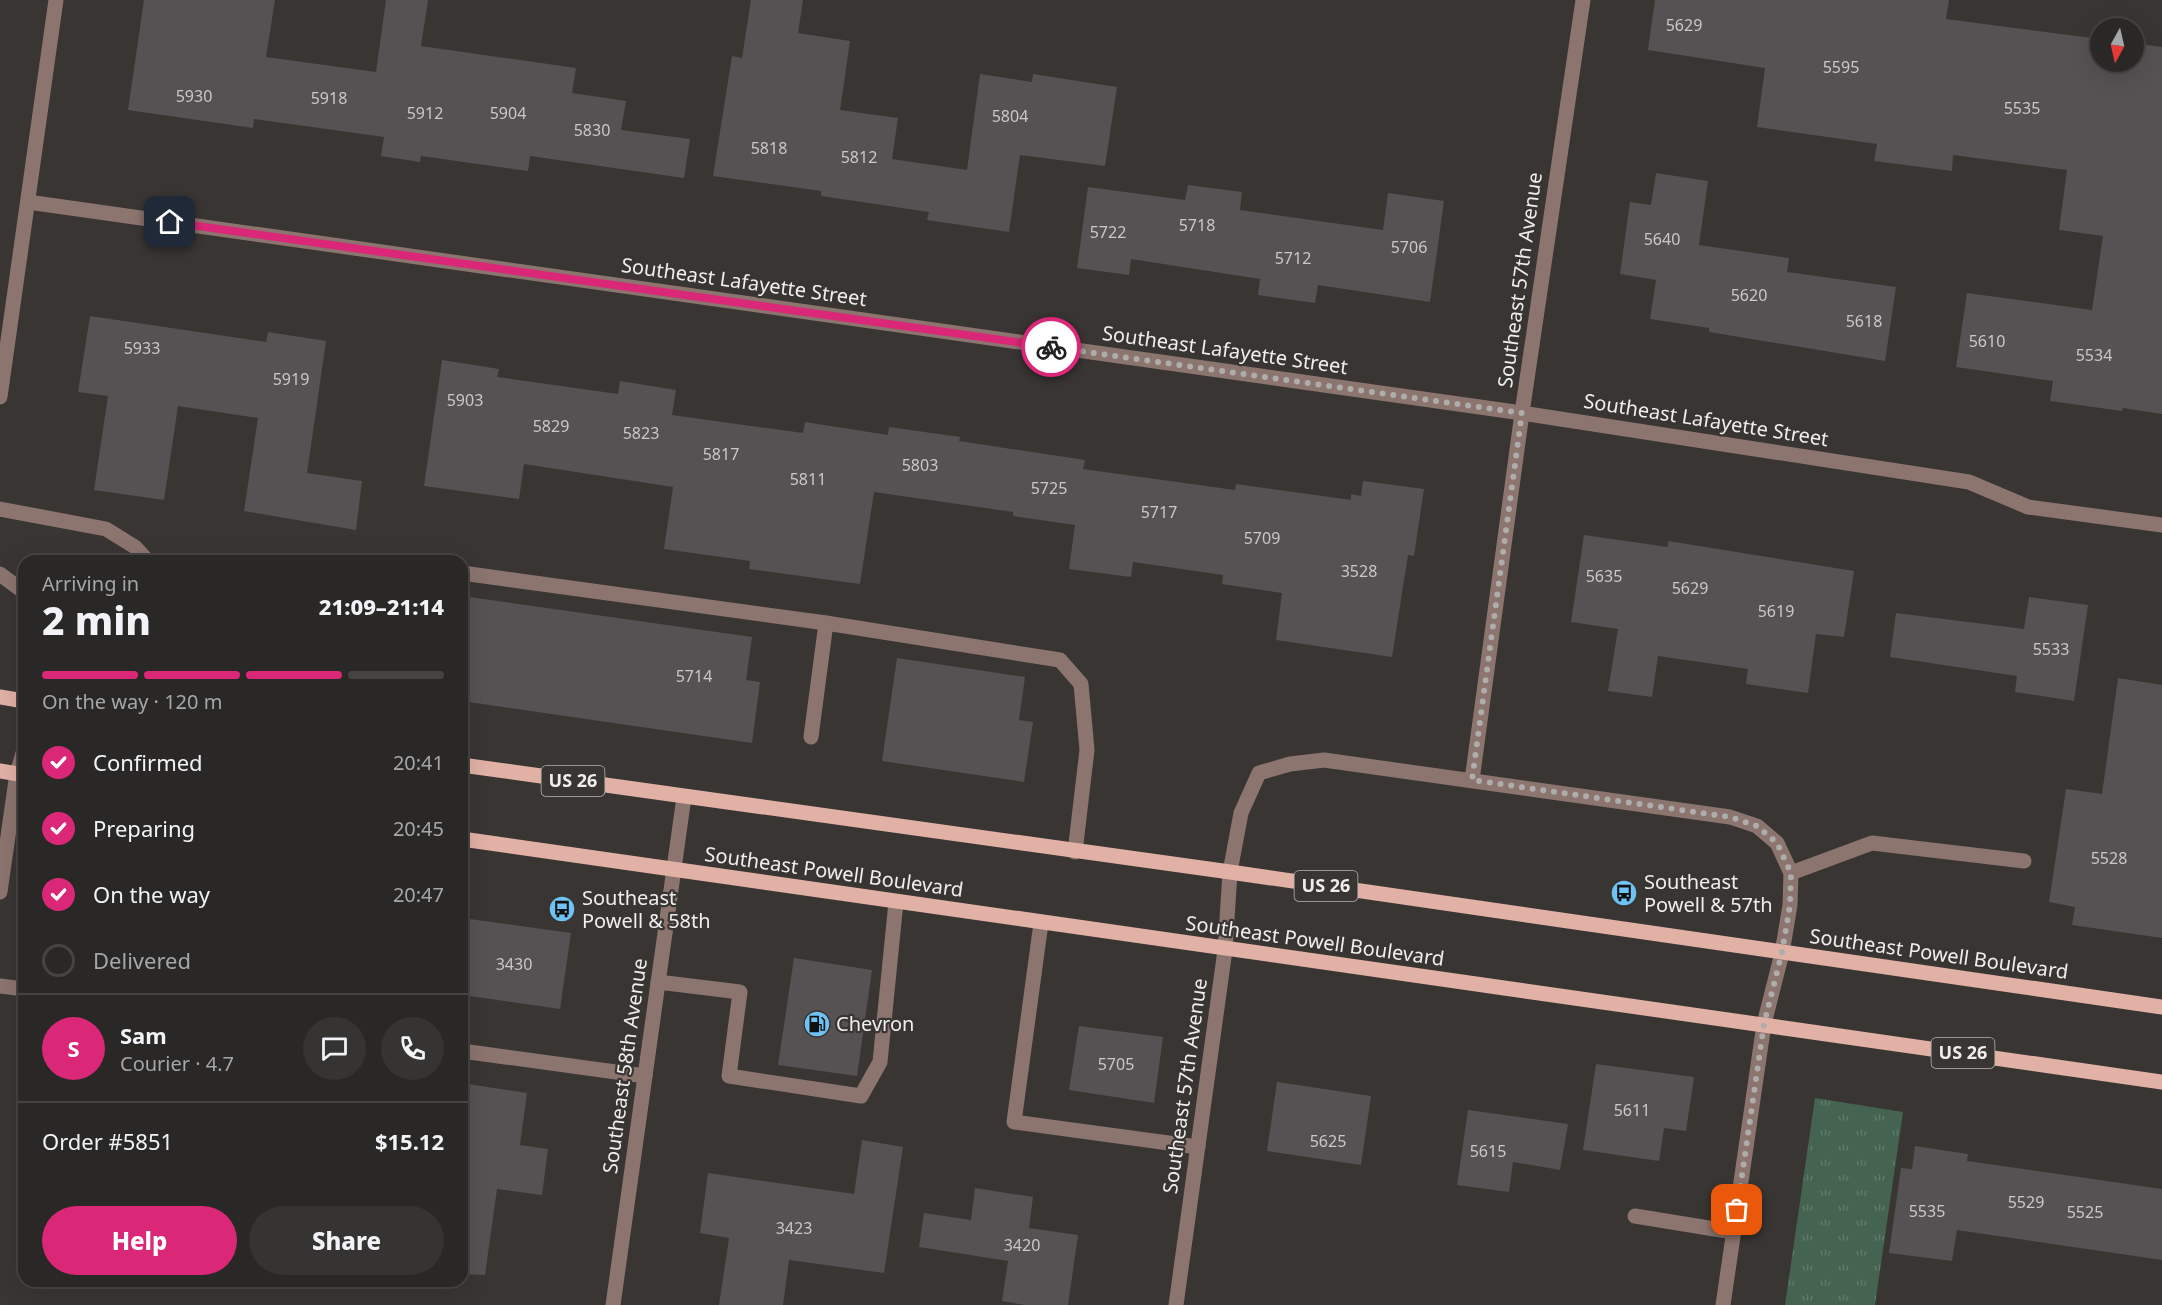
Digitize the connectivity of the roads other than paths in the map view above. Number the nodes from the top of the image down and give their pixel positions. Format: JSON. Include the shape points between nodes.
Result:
{"nodes":[{"id":1,"x":56,"y":0,"type":"edge"},
{"id":2,"x":1583,"y":0,"type":"edge"},
{"id":3,"x":28,"y":202,"type":"junction"},
{"id":4,"x":0,"y":397,"type":"edge"},
{"id":5,"x":1522,"y":413,"type":"junction"},
{"id":6,"x":0,"y":509,"type":"edge"},
{"id":7,"x":2162,"y":525,"type":"edge"},
{"id":8,"x":142,"y":555,"type":"edge"},
{"id":9,"x":0,"y":574,"type":"edge"},
{"id":10,"x":468,"y":574,"type":"edge"},
{"id":11,"x":18,"y":588,"type":"edge"},
{"id":12,"x":826,"y":623,"type":"junction"},
{"id":13,"x":0,"y":697,"type":"edge"},
{"id":14,"x":18,"y":699,"type":"edge"},
{"id":15,"x":811,"y":737,"type":"dead end"},
{"id":16,"x":468,"y":766,"type":"edge"},
{"id":17,"x":0,"y":771,"type":"edge"},
{"id":18,"x":18,"y":774,"type":"edge"},
{"id":19,"x":1472,"y":780,"type":"junction"},
{"id":20,"x":18,"y":786,"type":"edge"},
{"id":21,"x":684,"y":797,"type":"junction"},
{"id":22,"x":468,"y":840,"type":"edge"},
{"id":23,"x":1075,"y":852,"type":"junction"},
{"id":24,"x":2024,"y":861,"type":"dead end"},
{"id":25,"x":674,"y":871,"type":"junction"},
{"id":26,"x":1230,"y":872,"type":"junction"},
{"id":27,"x":1791,"y":873,"type":"junction"},
{"id":28,"x":0,"y":892,"type":"edge"},
{"id":29,"x":896,"y":902,"type":"junction"},
{"id":30,"x":1041,"y":923,"type":"junction"},
{"id":31,"x":1225,"y":950,"type":"junction"},
{"id":32,"x":1782,"y":952,"type":"junction"},
{"id":33,"x":658,"y":982,"type":"junction"},
{"id":34,"x":0,"y":986,"type":"edge"},
{"id":35,"x":18,"y":988,"type":"edge"},
{"id":36,"x":2162,"y":1007,"type":"edge"},
{"id":37,"x":1764,"y":1024,"type":"junction"},
{"id":38,"x":468,"y":1052,"type":"edge"},
{"id":39,"x":645,"y":1076,"type":"junction"},
{"id":40,"x":2162,"y":1082,"type":"edge"},
{"id":41,"x":1198,"y":1147,"type":"junction"},
{"id":42,"x":1635,"y":1216,"type":"dead end"},
{"id":43,"x":1734,"y":1232,"type":"junction"},
{"id":44,"x":613,"y":1305,"type":"edge"},
{"id":45,"x":1176,"y":1305,"type":"edge"},
{"id":46,"x":1723,"y":1305,"type":"edge"}],
"edges":[{"from":1,"to":3,"type":"street"},
{"from":2,"to":5,"type":"street","name":"Southeast 57th Avenue"},
{"from":3,"to":4,"type":"street"},
{"from":3,"to":5,"type":"street","name":"Southeast Lafayette Street"},
{"from":5,"to":7,"type":"street","name":"Southeast Lafayette Street","via":[[1969,482],[2028,507]]},
{"from":5,"to":19,"type":"street","name":"Southeast 57th Avenue"},
{"from":6,"to":8,"type":"street","via":[[106,529]]},
{"from":9,"to":11,"type":"street"},
{"from":10,"to":12,"type":"street"},
{"from":12,"to":15,"type":"street"},
{"from":12,"to":23,"type":"street","via":[[1060,660],[1081,684],[1087,750]]},
{"from":13,"to":14,"type":"main road"},
{"from":16,"to":21,"type":"main road","name":"Southeast Powell Boulevard","number":"US 26"},
{"from":17,"to":18,"type":"main road"},
{"from":19,"to":26,"type":"street","name":"Southeast 57th Avenue","via":[[1324,760],[1259,773],[1240,813]]},
{"from":19,"to":27,"type":"street","via":[[1730,817],[1757,826],[1777,843]]},
{"from":20,"to":28,"type":"street"},
{"from":21,"to":23,"type":"main road","name":"Southeast Powell Boulevard","number":"US 26"},
{"from":21,"to":25,"type":"street","name":"Southeast 58th Avenue"},
{"from":22,"to":25,"type":"main road","name":"Southeast Powell Boulevard","number":"US 26"},
{"from":23,"to":26,"type":"main road","name":"Southeast Powell Boulevard","number":"US 26"},
{"from":24,"to":27,"type":"street","via":[[1872,843]]},
{"from":25,"to":29,"type":"main road","name":"Southeast Powell Boulevard","number":"US 26"},
{"from":25,"to":33,"type":"street","name":"Southeast 58th Avenue"},
{"from":26,"to":31,"type":"street","name":"Southeast 57th Avenue"},
{"from":26,"to":32,"type":"main road","name":"Southeast Powell Boulevard","number":"US 26"},
{"from":27,"to":32,"type":"street"},
{"from":29,"to":30,"type":"main road","name":"Southeast Powell Boulevard","number":"US 26"},
{"from":29,"to":33,"type":"street","via":[[880,1062],[861,1096],[729,1076],[740,992]]},
{"from":30,"to":31,"type":"main road","name":"Southeast Powell Boulevard","number":"US 26"},
{"from":30,"to":41,"type":"street","via":[[1014,1122]]},
{"from":31,"to":37,"type":"main road","name":"Southeast Powell Boulevard","number":"US 26"},
{"from":31,"to":41,"type":"street","name":"Southeast 57th Avenue"},
{"from":32,"to":36,"type":"main road","name":"Southeast Powell Boulevard","number":"US 26"},
{"from":32,"to":37,"type":"street"},
{"from":33,"to":39,"type":"street","name":"Southeast 58th Avenue"},
{"from":34,"to":35,"type":"street"},
{"from":37,"to":40,"type":"main road","name":"Southeast Powell Boulevard","number":"US 26"},
{"from":37,"to":43,"type":"street"},
{"from":38,"to":39,"type":"street"},
{"from":39,"to":44,"type":"street","name":"Southeast 58th Avenue"},
{"from":41,"to":45,"type":"street","name":"Southeast 57th Avenue"},
{"from":42,"to":43,"type":"street"},
{"from":43,"to":46,"type":"street"}]}
